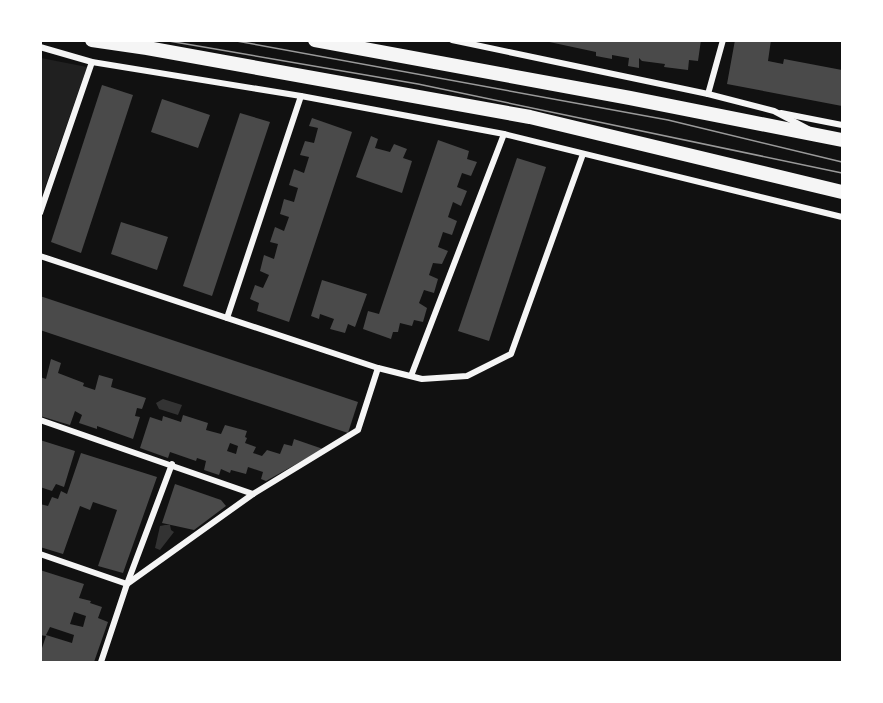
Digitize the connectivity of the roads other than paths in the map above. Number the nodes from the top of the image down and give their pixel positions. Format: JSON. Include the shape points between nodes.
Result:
{"nodes":[{"id":1,"x":92,"y":40,"type":"edge"},
{"id":2,"x":315,"y":40,"type":"edge"},
{"id":3,"x":452,"y":40,"type":"edge"},
{"id":4,"x":723,"y":40,"type":"edge"},
{"id":5,"x":40,"y":47,"type":"edge"},
{"id":6,"x":92,"y":62,"type":"junction"},
{"id":7,"x":708,"y":94,"type":"junction"},
{"id":8,"x":301,"y":96,"type":"junction"},
{"id":9,"x":774,"y":111,"type":"junction"},
{"id":10,"x":843,"y":124,"type":"edge"},
{"id":11,"x":843,"y":133,"type":"edge"},
{"id":12,"x":504,"y":134,"type":"junction"},
{"id":13,"x":823,"y":136,"type":"junction"},
{"id":14,"x":843,"y":140,"type":"edge"},
{"id":15,"x":583,"y":154,"type":"junction"},
{"id":16,"x":843,"y":192,"type":"edge"},
{"id":17,"x":40,"y":213,"type":"edge"},
{"id":18,"x":843,"y":217,"type":"edge"},
{"id":19,"x":40,"y":256,"type":"edge"},
{"id":20,"x":227,"y":318,"type":"junction"},
{"id":21,"x":378,"y":368,"type":"junction"},
{"id":22,"x":411,"y":376,"type":"junction"},
{"id":23,"x":40,"y":420,"type":"edge"},
{"id":24,"x":172,"y":464,"type":"junction"},
{"id":25,"x":253,"y":494,"type":"junction"},
{"id":26,"x":40,"y":554,"type":"edge"},
{"id":27,"x":127,"y":584,"type":"junction"},
{"id":28,"x":101,"y":663,"type":"edge"}],
"edges":[{"from":1,"to":16,"type":"main road","via":[[530,117]]},
{"from":2,"to":13,"type":"main road"},
{"from":3,"to":7,"type":"street"},
{"from":4,"to":7,"type":"street"},
{"from":5,"to":6,"type":"street"},
{"from":6,"to":8,"type":"street"},
{"from":6,"to":17,"type":"street"},
{"from":7,"to":9,"type":"street"},
{"from":8,"to":12,"type":"street"},
{"from":8,"to":20,"type":"street"},
{"from":9,"to":10,"type":"street"},
{"from":9,"to":13,"type":"street"},
{"from":11,"to":13,"type":"street"},
{"from":12,"to":15,"type":"street"},
{"from":12,"to":22,"type":"street"},
{"from":13,"to":14,"type":"main road"},
{"from":15,"to":18,"type":"street"},
{"from":15,"to":22,"type":"street","via":[[511,354],[467,376]]},
{"from":19,"to":20,"type":"street"},
{"from":20,"to":21,"type":"street"},
{"from":21,"to":22,"type":"street"},
{"from":21,"to":25,"type":"street","via":[[358,430]]},
{"from":23,"to":24,"type":"street"},
{"from":24,"to":25,"type":"street"},
{"from":24,"to":27,"type":"street"},
{"from":25,"to":27,"type":"street"},
{"from":26,"to":27,"type":"street"},
{"from":27,"to":28,"type":"street"}]}
